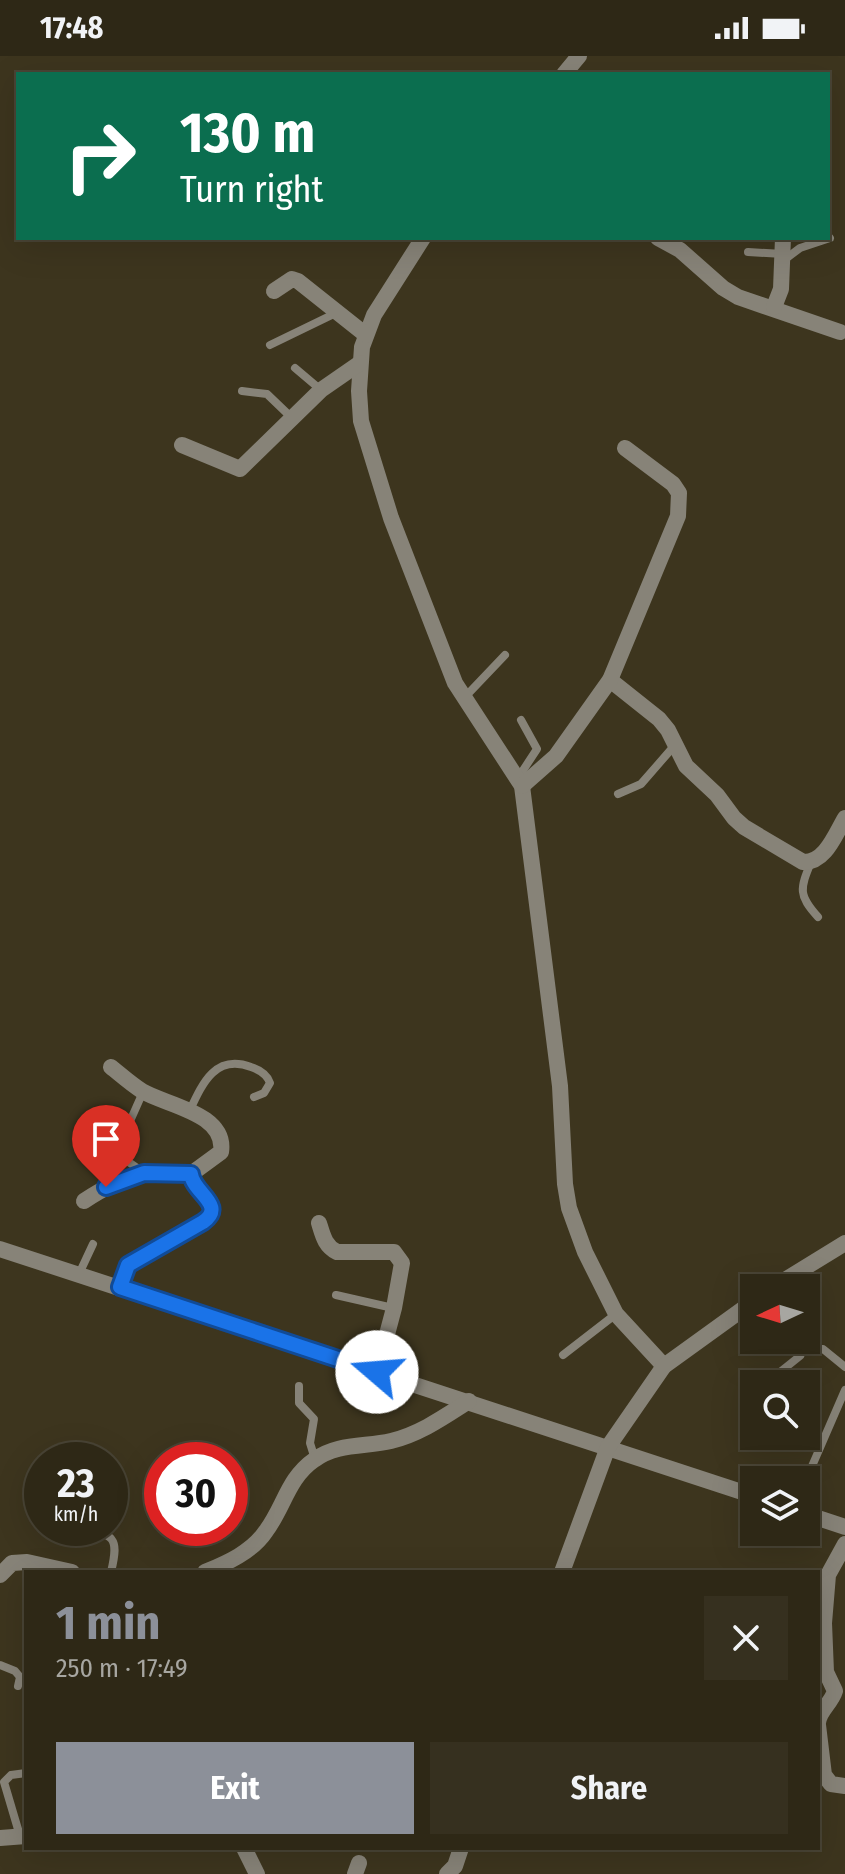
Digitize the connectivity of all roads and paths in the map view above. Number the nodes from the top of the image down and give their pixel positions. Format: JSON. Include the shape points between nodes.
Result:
{"nodes":[{"id":1,"x":579,"y":56,"type":"edge"},
{"id":2,"x":566,"y":72,"type":"edge"},
{"id":3,"x":422,"y":240,"type":"edge"},
{"id":4,"x":662,"y":240,"type":"edge"},
{"id":5,"x":824,"y":240,"type":"edge"},
{"id":6,"x":783,"y":251,"type":"edge"},
{"id":7,"x":748,"y":252,"type":"dead end"},
{"id":8,"x":274,"y":291,"type":"dead end"},
{"id":9,"x":774,"y":307,"type":"junction"},
{"id":10,"x":336,"y":313,"type":"junction"},
{"id":11,"x":840,"y":332,"type":"dead end"},
{"id":12,"x":366,"y":335,"type":"junction"},
{"id":13,"x":270,"y":345,"type":"dead end"},
{"id":14,"x":360,"y":363,"type":"junction"},
{"id":15,"x":295,"y":368,"type":"dead end"},
{"id":16,"x":321,"y":390,"type":"junction"},
{"id":17,"x":242,"y":391,"type":"dead end"},
{"id":18,"x":292,"y":418,"type":"junction"},
{"id":19,"x":182,"y":445,"type":"dead end"},
{"id":20,"x":625,"y":448,"type":"dead end"},
{"id":21,"x":505,"y":655,"type":"dead end"},
{"id":22,"x":610,"y":680,"type":"junction"},
{"id":23,"x":464,"y":698,"type":"junction"},
{"id":24,"x":521,"y":720,"type":"dead end"},
{"id":25,"x":675,"y":745,"type":"junction"},
{"id":26,"x":520,"y":782,"type":"junction"},
{"id":27,"x":618,"y":794,"type":"dead end"},
{"id":28,"x":845,"y":818,"type":"edge"},
{"id":29,"x":811,"y":862,"type":"junction"},
{"id":30,"x":818,"y":917,"type":"dead end"},
{"id":31,"x":111,"y":1067,"type":"dead end"},
{"id":32,"x":143,"y":1092,"type":"junction"},
{"id":33,"x":254,"y":1097,"type":"dead end"},
{"id":34,"x":190,"y":1110,"type":"junction"},
{"id":35,"x":131,"y":1119,"type":"dead end"},
{"id":36,"x":104,"y":1145,"type":"dead end"},
{"id":37,"x":144,"y":1173,"type":"junction"},
{"id":38,"x":191,"y":1174,"type":"junction"},
{"id":39,"x":84,"y":1201,"type":"dead end"},
{"id":40,"x":319,"y":1223,"type":"dead end"},
{"id":41,"x":845,"y":1243,"type":"edge"},
{"id":42,"x":93,"y":1244,"type":"dead end"},
{"id":43,"x":0,"y":1249,"type":"edge"},
{"id":44,"x":79,"y":1274,"type":"junction"},
{"id":45,"x":795,"y":1274,"type":"edge"},
{"id":46,"x":120,"y":1287,"type":"junction"},
{"id":47,"x":336,"y":1295,"type":"dead end"},
{"id":48,"x":394,"y":1308,"type":"junction"},
{"id":49,"x":740,"y":1311,"type":"edge"},
{"id":50,"x":616,"y":1314,"type":"junction"},
{"id":51,"x":820,"y":1349,"type":"edge"},
{"id":52,"x":563,"y":1355,"type":"dead end"},
{"id":53,"x":800,"y":1356,"type":"dead end"},
{"id":54,"x":664,"y":1366,"type":"junction"},
{"id":55,"x":845,"y":1367,"type":"edge"},
{"id":56,"x":782,"y":1370,"type":"edge"},
{"id":57,"x":377,"y":1372,"type":"junction"},
{"id":58,"x":299,"y":1386,"type":"dead end"},
{"id":59,"x":845,"y":1390,"type":"edge"},
{"id":60,"x":469,"y":1401,"type":"junction"},
{"id":61,"x":608,"y":1447,"type":"junction"},
{"id":62,"x":315,"y":1459,"type":"junction"},
{"id":63,"x":812,"y":1466,"type":"edge"},
{"id":64,"x":740,"y":1491,"type":"edge"},
{"id":65,"x":820,"y":1519,"type":"edge"},
{"id":66,"x":845,"y":1527,"type":"edge"},
{"id":67,"x":845,"y":1544,"type":"edge"},
{"id":68,"x":115,"y":1546,"type":"edge"},
{"id":69,"x":235,"y":1566,"type":"edge"},
{"id":70,"x":63,"y":1570,"type":"edge"},
{"id":71,"x":111,"y":1570,"type":"edge"},
{"id":72,"x":215,"y":1570,"type":"edge"},
{"id":73,"x":563,"y":1570,"type":"edge"},
{"id":74,"x":0,"y":1575,"type":"edge"},
{"id":75,"x":823,"y":1578,"type":"edge"},
{"id":76,"x":821,"y":1646,"type":"edge"},
{"id":77,"x":0,"y":1665,"type":"edge"},
{"id":78,"x":18,"y":1686,"type":"dead end"},
{"id":79,"x":820,"y":1713,"type":"edge"},
{"id":80,"x":820,"y":1741,"type":"edge"},
{"id":81,"x":24,"y":1773,"type":"edge"},
{"id":82,"x":845,"y":1786,"type":"edge"},
{"id":83,"x":23,"y":1836,"type":"edge"},
{"id":84,"x":0,"y":1838,"type":"edge"},
{"id":85,"x":245,"y":1850,"type":"edge"},
{"id":86,"x":460,"y":1850,"type":"edge"},
{"id":87,"x":257,"y":1874,"type":"edge"},
{"id":88,"x":447,"y":1874,"type":"edge"}],
"edges":[{"from":1,"to":2,"type":"street"},
{"from":3,"to":12,"type":"street"},
{"from":4,"to":9,"type":"street","via":[[723,288]]},
{"from":5,"to":6,"type":"lane"},
{"from":6,"to":7,"type":"lane"},
{"from":6,"to":9,"type":"street","via":[[781,289]]},
{"from":8,"to":10,"type":"street","via":[[292,279],[298,281]]},
{"from":9,"to":11,"type":"street"},
{"from":10,"to":12,"type":"street"},
{"from":10,"to":13,"type":"lane"},
{"from":12,"to":14,"type":"street"},
{"from":14,"to":16,"type":"street"},
{"from":14,"to":23,"type":"street","via":[[367,445]]},
{"from":15,"to":16,"type":"lane"},
{"from":16,"to":18,"type":"street"},
{"from":17,"to":18,"type":"lane","via":[[267,394]]},
{"from":18,"to":19,"type":"street","via":[[240,469]]},
{"from":20,"to":22,"type":"street","via":[[673,484],[680,503]]},
{"from":21,"to":23,"type":"lane"},
{"from":22,"to":25,"type":"street","via":[[659,719]]},
{"from":22,"to":26,"type":"street","via":[[556,756]]},
{"from":23,"to":26,"type":"street"},
{"from":24,"to":26,"type":"lane","via":[[537,749]]},
{"from":25,"to":27,"type":"lane","via":[[641,784]]},
{"from":25,"to":29,"type":"street","via":[[686,766],[744,827]]},
{"from":26,"to":50,"type":"street","via":[[560,1086],[569,1208]]},
{"from":28,"to":29,"type":"street"},
{"from":29,"to":30,"type":"lane","via":[[802,893]]},
{"from":31,"to":32,"type":"street"},
{"from":32,"to":34,"type":"street"},
{"from":32,"to":35,"type":"lane"},
{"from":33,"to":34,"type":"lane","via":[[268,1089],[267,1075],[226,1063],[203,1083]]},
{"from":34,"to":38,"type":"street","via":[[223,1142],[221,1152]]},
{"from":36,"to":37,"type":"lane"},
{"from":37,"to":38,"type":"street"},
{"from":37,"to":39,"type":"street"},
{"from":38,"to":46,"type":"street","via":[[211,1202],[210,1217],[128,1265]]},
{"from":40,"to":48,"type":"street","via":[[324,1240],[337,1252],[387,1251],[399,1257],[403,1271]]},
{"from":41,"to":45,"type":"street"},
{"from":42,"to":44,"type":"lane"},
{"from":43,"to":44,"type":"street"},
{"from":44,"to":46,"type":"street"},
{"from":46,"to":57,"type":"street"},
{"from":47,"to":48,"type":"lane"},
{"from":48,"to":57,"type":"street"},
{"from":49,"to":54,"type":"street"},
{"from":50,"to":52,"type":"lane"},
{"from":50,"to":54,"type":"street"},
{"from":51,"to":55,"type":"lane"},
{"from":53,"to":56,"type":"lane"},
{"from":54,"to":61,"type":"street"},
{"from":57,"to":60,"type":"street"},
{"from":58,"to":62,"type":"lane","via":[[299,1403],[314,1419],[310,1443]]},
{"from":59,"to":63,"type":"lane"},
{"from":60,"to":61,"type":"street"},
{"from":60,"to":62,"type":"street","via":[[419,1432],[339,1447]]},
{"from":61,"to":64,"type":"street"},
{"from":61,"to":73,"type":"street"},
{"from":62,"to":69,"type":"street","via":[[294,1479],[266,1533]]},
{"from":65,"to":66,"type":"street"},
{"from":67,"to":75,"type":"street"},
{"from":68,"to":71,"type":"lane"},
{"from":69,"to":72,"type":"street"},
{"from":70,"to":74,"type":"street","via":[[12,1563]]},
{"from":75,"to":76,"type":"street"},
{"from":76,"to":79,"type":"street","via":[[835,1691]]},
{"from":77,"to":78,"type":"lane","via":[[15,1671]]},
{"from":80,"to":82,"type":"street","via":[[824,1775],[831,1784]]},
{"from":81,"to":83,"type":"lane","via":[[4,1782]]},
{"from":83,"to":84,"type":"street"},
{"from":85,"to":87,"type":"street"},
{"from":86,"to":88,"type":"street"}]}
